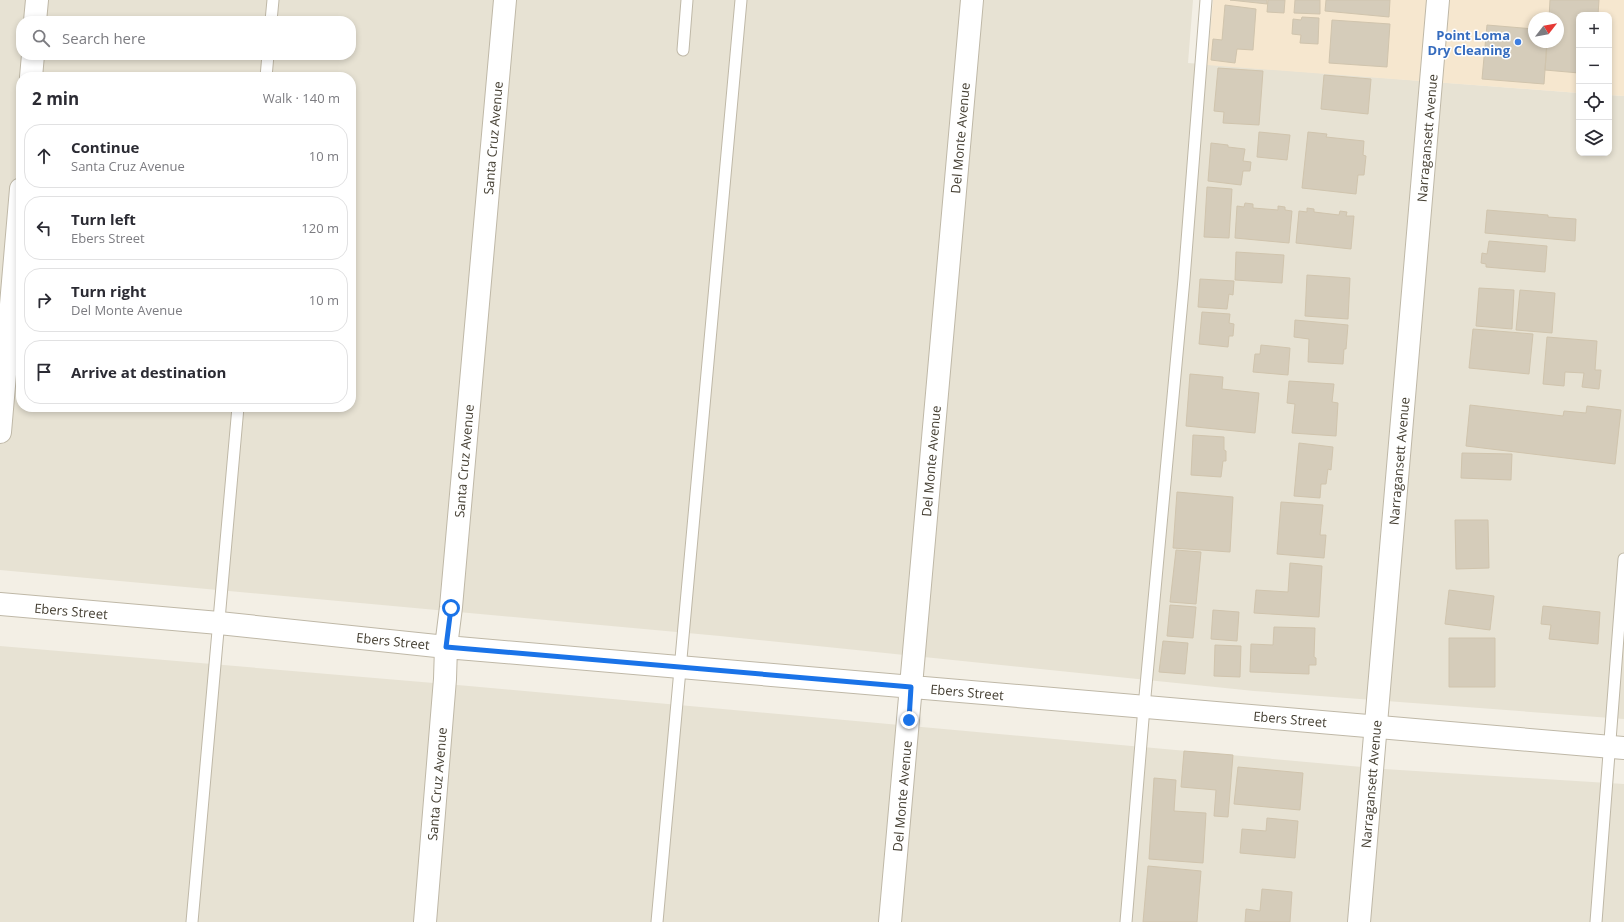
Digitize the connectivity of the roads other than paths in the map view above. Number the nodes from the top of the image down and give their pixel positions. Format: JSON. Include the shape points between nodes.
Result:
{"nodes":[{"id":1,"x":37,"y":0,"type":"edge"},
{"id":2,"x":273,"y":0,"type":"edge"},
{"id":3,"x":506,"y":0,"type":"edge"},
{"id":4,"x":687,"y":0,"type":"edge"},
{"id":5,"x":741,"y":0,"type":"edge"},
{"id":6,"x":972,"y":0,"type":"edge"},
{"id":7,"x":1206,"y":0,"type":"edge"},
{"id":8,"x":1438,"y":0,"type":"edge"},
{"id":9,"x":35,"y":16,"type":"edge"},
{"id":10,"x":271,"y":16,"type":"edge"},
{"id":11,"x":683,"y":50,"type":"dead end"},
{"id":12,"x":32,"y":60,"type":"edge"},
{"id":13,"x":268,"y":60,"type":"edge"},
{"id":14,"x":31,"y":72,"type":"edge"},
{"id":15,"x":266,"y":72,"type":"edge"},
{"id":16,"x":16,"y":246,"type":"edge"},
{"id":17,"x":238,"y":412,"type":"edge"},
{"id":18,"x":0,"y":432,"type":"edge"},
{"id":19,"x":1624,"y":559,"type":"edge"},
{"id":20,"x":0,"y":604,"type":"edge"},
{"id":21,"x":219,"y":623,"type":"junction"},
{"id":22,"x":446,"y":647,"type":"junction"},
{"id":23,"x":681,"y":666,"type":"junction"},
{"id":24,"x":911,"y":687,"type":"junction"},
{"id":25,"x":1144,"y":707,"type":"junction"},
{"id":26,"x":1376,"y":726,"type":"junction"},
{"id":27,"x":1616,"y":747,"type":"edge"},
{"id":28,"x":192,"y":922,"type":"edge"},
{"id":29,"x":426,"y":922,"type":"edge"},
{"id":30,"x":657,"y":922,"type":"edge"},
{"id":31,"x":890,"y":922,"type":"edge"},
{"id":32,"x":1126,"y":922,"type":"edge"},
{"id":33,"x":1358,"y":922,"type":"edge"},
{"id":34,"x":1596,"y":922,"type":"edge"}],
"edges":[{"from":1,"to":9,"type":"street"},
{"from":2,"to":10,"type":"lane"},
{"from":3,"to":22,"type":"street","name":"Santa Cruz Avenue"},
{"from":4,"to":11,"type":"lane"},
{"from":5,"to":23,"type":"lane"},
{"from":6,"to":24,"type":"street","name":"Del Monte Avenue"},
{"from":7,"to":25,"type":"lane"},
{"from":8,"to":26,"type":"street","name":"Narragansett Avenue"},
{"from":12,"to":14,"type":"street"},
{"from":13,"to":15,"type":"lane"},
{"from":16,"to":18,"type":"street"},
{"from":17,"to":21,"type":"lane"},
{"from":19,"to":27,"type":"lane"},
{"from":20,"to":21,"type":"street","name":"Ebers Street"},
{"from":21,"to":22,"type":"street","name":"Ebers Street"},
{"from":21,"to":28,"type":"lane"},
{"from":22,"to":23,"type":"street","name":"Ebers Street"},
{"from":22,"to":29,"type":"street","name":"Santa Cruz Avenue"},
{"from":23,"to":24,"type":"street","name":"Ebers Street"},
{"from":23,"to":30,"type":"lane"},
{"from":24,"to":25,"type":"street","name":"Ebers Street"},
{"from":24,"to":31,"type":"street","name":"Del Monte Avenue"},
{"from":25,"to":26,"type":"street","name":"Ebers Street"},
{"from":25,"to":32,"type":"lane"},
{"from":26,"to":27,"type":"street","name":"Ebers Street"},
{"from":26,"to":33,"type":"street","name":"Narragansett Avenue"},
{"from":27,"to":34,"type":"lane"}]}
